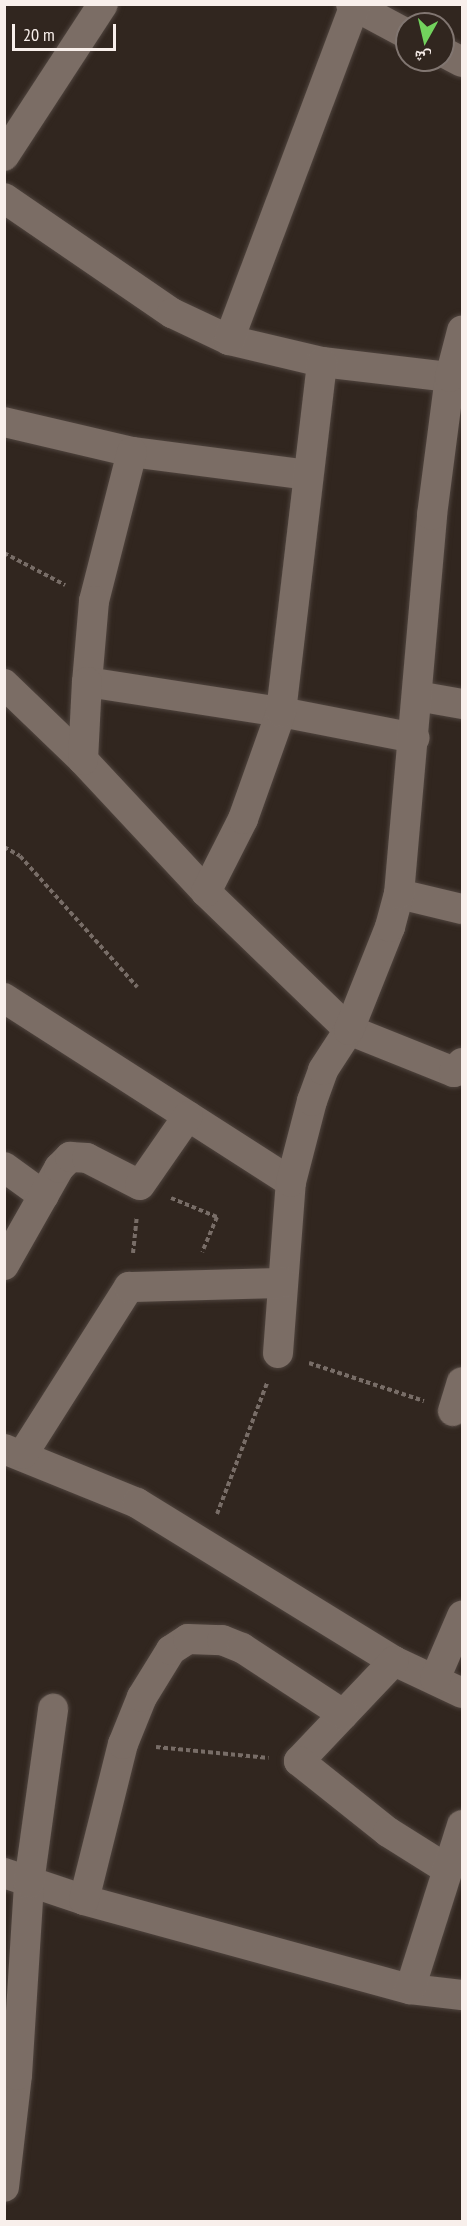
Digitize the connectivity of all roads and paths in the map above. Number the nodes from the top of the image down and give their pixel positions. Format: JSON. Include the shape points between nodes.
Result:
{"nodes":[{"id":1,"x":352,"y":6,"type":"edge"},
{"id":2,"x":96,"y":8,"type":"edge"},
{"id":3,"x":395,"y":28,"type":"edge"},
{"id":4,"x":7,"y":146,"type":"edge"},
{"id":5,"x":4,"y":198,"type":"edge"},
{"id":6,"x":462,"y":331,"type":"edge"},
{"id":7,"x":229,"y":340,"type":"junction"},
{"id":8,"x":322,"y":362,"type":"junction"},
{"id":9,"x":456,"y":381,"type":"edge"},
{"id":10,"x":4,"y":422,"type":"edge"},
{"id":11,"x":132,"y":452,"type":"junction"},
{"id":12,"x":308,"y":475,"type":"junction"},
{"id":13,"x":4,"y":553,"type":"edge"},
{"id":14,"x":94,"y":601,"type":"junction"},
{"id":15,"x":87,"y":682,"type":"junction"},
{"id":16,"x":4,"y":684,"type":"edge"},
{"id":17,"x":417,"y":696,"type":"junction"},
{"id":18,"x":462,"y":704,"type":"edge"},
{"id":19,"x":281,"y":712,"type":"junction"},
{"id":20,"x":416,"y":738,"type":"junction"},
{"id":21,"x":83,"y":760,"type":"junction"},
{"id":22,"x":4,"y":847,"type":"edge"},
{"id":23,"x":206,"y":892,"type":"junction"},
{"id":24,"x":399,"y":894,"type":"junction"},
{"id":25,"x":462,"y":909,"type":"edge"},
{"id":26,"x":137,"y":987,"type":"dead end"},
{"id":27,"x":4,"y":998,"type":"edge"},
{"id":28,"x":349,"y":1030,"type":"junction"},
{"id":29,"x":462,"y":1063,"type":"edge"},
{"id":30,"x":188,"y":1116,"type":"junction"},
{"id":31,"x":4,"y":1167,"type":"edge"},
{"id":32,"x":291,"y":1182,"type":"junction"},
{"id":33,"x":140,"y":1185,"type":"junction"},
{"id":34,"x":44,"y":1196,"type":"junction"},
{"id":35,"x":4,"y":1265,"type":"edge"},
{"id":36,"x":283,"y":1282,"type":"junction"},
{"id":37,"x":188,"y":1284,"type":"junction"},
{"id":38,"x":129,"y":1287,"type":"junction"},
{"id":39,"x":278,"y":1353,"type":"junction"},
{"id":40,"x":462,"y":1382,"type":"edge"},
{"id":41,"x":453,"y":1411,"type":"joint"},
{"id":42,"x":14,"y":1451,"type":"edge"},
{"id":43,"x":205,"y":1545,"type":"junction"},
{"id":44,"x":462,"y":1616,"type":"edge"},
{"id":45,"x":394,"y":1661,"type":"junction"},
{"id":46,"x":435,"y":1679,"type":"junction"},
{"id":47,"x":462,"y":1694,"type":"edge"},
{"id":48,"x":53,"y":1708,"type":"dead end"},
{"id":49,"x":342,"y":1714,"type":"junction"},
{"id":50,"x":123,"y":1744,"type":"junction"},
{"id":51,"x":298,"y":1761,"type":"junction"},
{"id":52,"x":462,"y":1825,"type":"edge"},
{"id":53,"x":447,"y":1869,"type":"junction"},
{"id":54,"x":17,"y":1878,"type":"edge"},
{"id":55,"x":84,"y":1900,"type":"junction"},
{"id":56,"x":410,"y":1989,"type":"junction"},
{"id":57,"x":462,"y":1995,"type":"edge"},
{"id":58,"x":11,"y":2074,"type":"edge"},
{"id":59,"x":4,"y":2187,"type":"edge"}],
"edges":[{"from":1,"to":3,"type":"street"},
{"from":1,"to":7,"type":"street"},
{"from":2,"to":4,"type":"street"},
{"from":5,"to":7,"type":"street","via":[[172,313]]},
{"from":6,"to":9,"type":"street"},
{"from":7,"to":8,"type":"street"},
{"from":8,"to":9,"type":"street"},
{"from":8,"to":12,"type":"street"},
{"from":9,"to":17,"type":"street","via":[[424,593]]},
{"from":10,"to":11,"type":"street"},
{"from":11,"to":12,"type":"street"},
{"from":11,"to":14,"type":"street"},
{"from":12,"to":19,"type":"street"},
{"from":13,"to":14,"type":"path"},
{"from":14,"to":15,"type":"street"},
{"from":15,"to":19,"type":"street"},
{"from":15,"to":21,"type":"street"},
{"from":16,"to":21,"type":"street"},
{"from":17,"to":18,"type":"street"},
{"from":17,"to":20,"type":"street"},
{"from":19,"to":20,"type":"street"},
{"from":19,"to":23,"type":"street","via":[[243,819]]},
{"from":20,"to":24,"type":"street"},
{"from":21,"to":23,"type":"street"},
{"from":22,"to":26,"type":"path","via":[[20,856]]},
{"from":23,"to":28,"type":"street"},
{"from":24,"to":25,"type":"street"},
{"from":24,"to":28,"type":"street"},
{"from":27,"to":30,"type":"street"},
{"from":28,"to":29,"type":"street","via":[[454,1072]]},
{"from":28,"to":32,"type":"street","via":[[323,1070]]},
{"from":30,"to":32,"type":"street"},
{"from":30,"to":33,"type":"street"},
{"from":31,"to":34,"type":"street"},
{"from":32,"to":36,"type":"street"},
{"from":33,"to":34,"type":"street","via":[[87,1158],[70,1157]]},
{"from":33,"to":37,"type":"path","via":[[217,1217]]},
{"from":33,"to":38,"type":"path"},
{"from":34,"to":35,"type":"street"},
{"from":36,"to":37,"type":"street"},
{"from":36,"to":39,"type":"street"},
{"from":37,"to":38,"type":"street"},
{"from":38,"to":42,"type":"street"},
{"from":39,"to":41,"type":"path"},
{"from":39,"to":43,"type":"path"},
{"from":40,"to":41,"type":"street"},
{"from":42,"to":43,"type":"street","via":[[137,1503]]},
{"from":43,"to":45,"type":"street"},
{"from":44,"to":46,"type":"street"},
{"from":45,"to":46,"type":"street"},
{"from":45,"to":49,"type":"street"},
{"from":46,"to":47,"type":"street"},
{"from":48,"to":54,"type":"street"},
{"from":49,"to":50,"type":"street","via":[[242,1648],[207,1637],[188,1639],[171,1650],[157,1671]]},
{"from":49,"to":51,"type":"street"},
{"from":50,"to":51,"type":"path"},
{"from":50,"to":55,"type":"street"},
{"from":51,"to":53,"type":"street","via":[[388,1833]]},
{"from":52,"to":53,"type":"street"},
{"from":53,"to":56,"type":"street"},
{"from":54,"to":55,"type":"street"},
{"from":54,"to":58,"type":"street"},
{"from":55,"to":56,"type":"street"},
{"from":56,"to":57,"type":"street"},
{"from":58,"to":59,"type":"street"}]}
